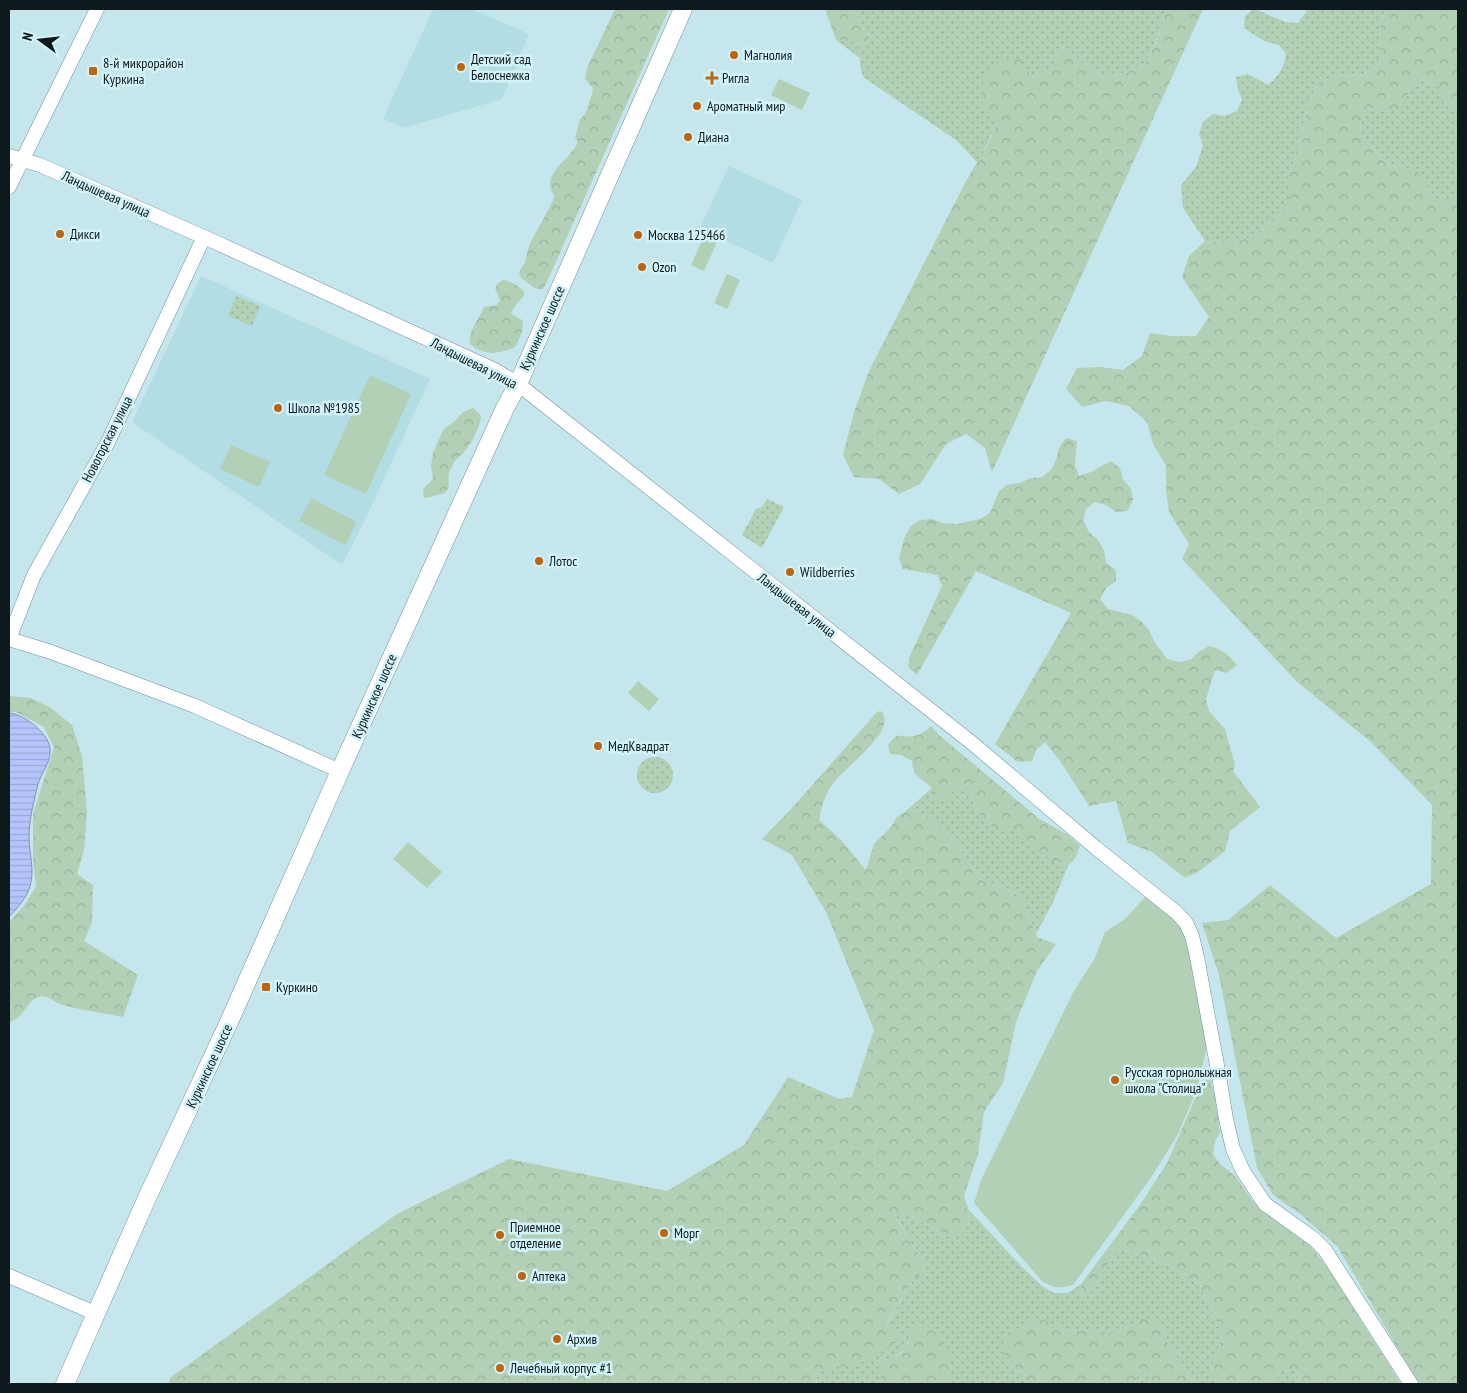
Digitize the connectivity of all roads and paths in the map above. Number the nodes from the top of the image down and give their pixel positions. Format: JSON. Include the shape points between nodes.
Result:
{"nodes":[{"id":1,"x":97,"y":9,"type":"edge"},
{"id":2,"x":683,"y":9,"type":"edge"},
{"id":3,"x":15,"y":158,"type":"edge"},
{"id":4,"x":9,"y":187,"type":"edge"},
{"id":5,"x":204,"y":237,"type":"junction"},
{"id":6,"x":518,"y":384,"type":"junction"},
{"id":7,"x":9,"y":639,"type":"edge"},
{"id":8,"x":340,"y":771,"type":"junction"},
{"id":9,"x":9,"y":1276,"type":"edge"},
{"id":10,"x":97,"y":1314,"type":"junction"},
{"id":11,"x":65,"y":1384,"type":"edge"},
{"id":12,"x":1411,"y":1384,"type":"edge"}],
"edges":[{"from":1,"to":3,"type":"street"},
{"from":2,"to":6,"type":"main road","name":"Куркинское шоссе"},
{"from":3,"to":4,"type":"street"},
{"from":3,"to":5,"type":"street","name":"Ландышевая улица","via":[[40,165]]},
{"from":5,"to":6,"type":"street","name":"Ландышевая улица","via":[[495,370]]},
{"from":5,"to":7,"type":"street","name":"Новогорская улица","via":[[107,444],[34,574]]},
{"from":6,"to":8,"type":"main road","name":"Куркинское шоссе"},
{"from":6,"to":12,"type":"street","name":"Ландышевая улица","via":[[972,743],[1186,923],[1197,957],[1226,1119],[1243,1172],[1265,1204],[1325,1250]]},
{"from":7,"to":8,"type":"street","via":[[195,706]]},
{"from":8,"to":10,"type":"main road","name":"Куркинское шоссе"},
{"from":9,"to":10,"type":"street"},
{"from":10,"to":11,"type":"main road","name":"Куркинское шоссе"}]}
